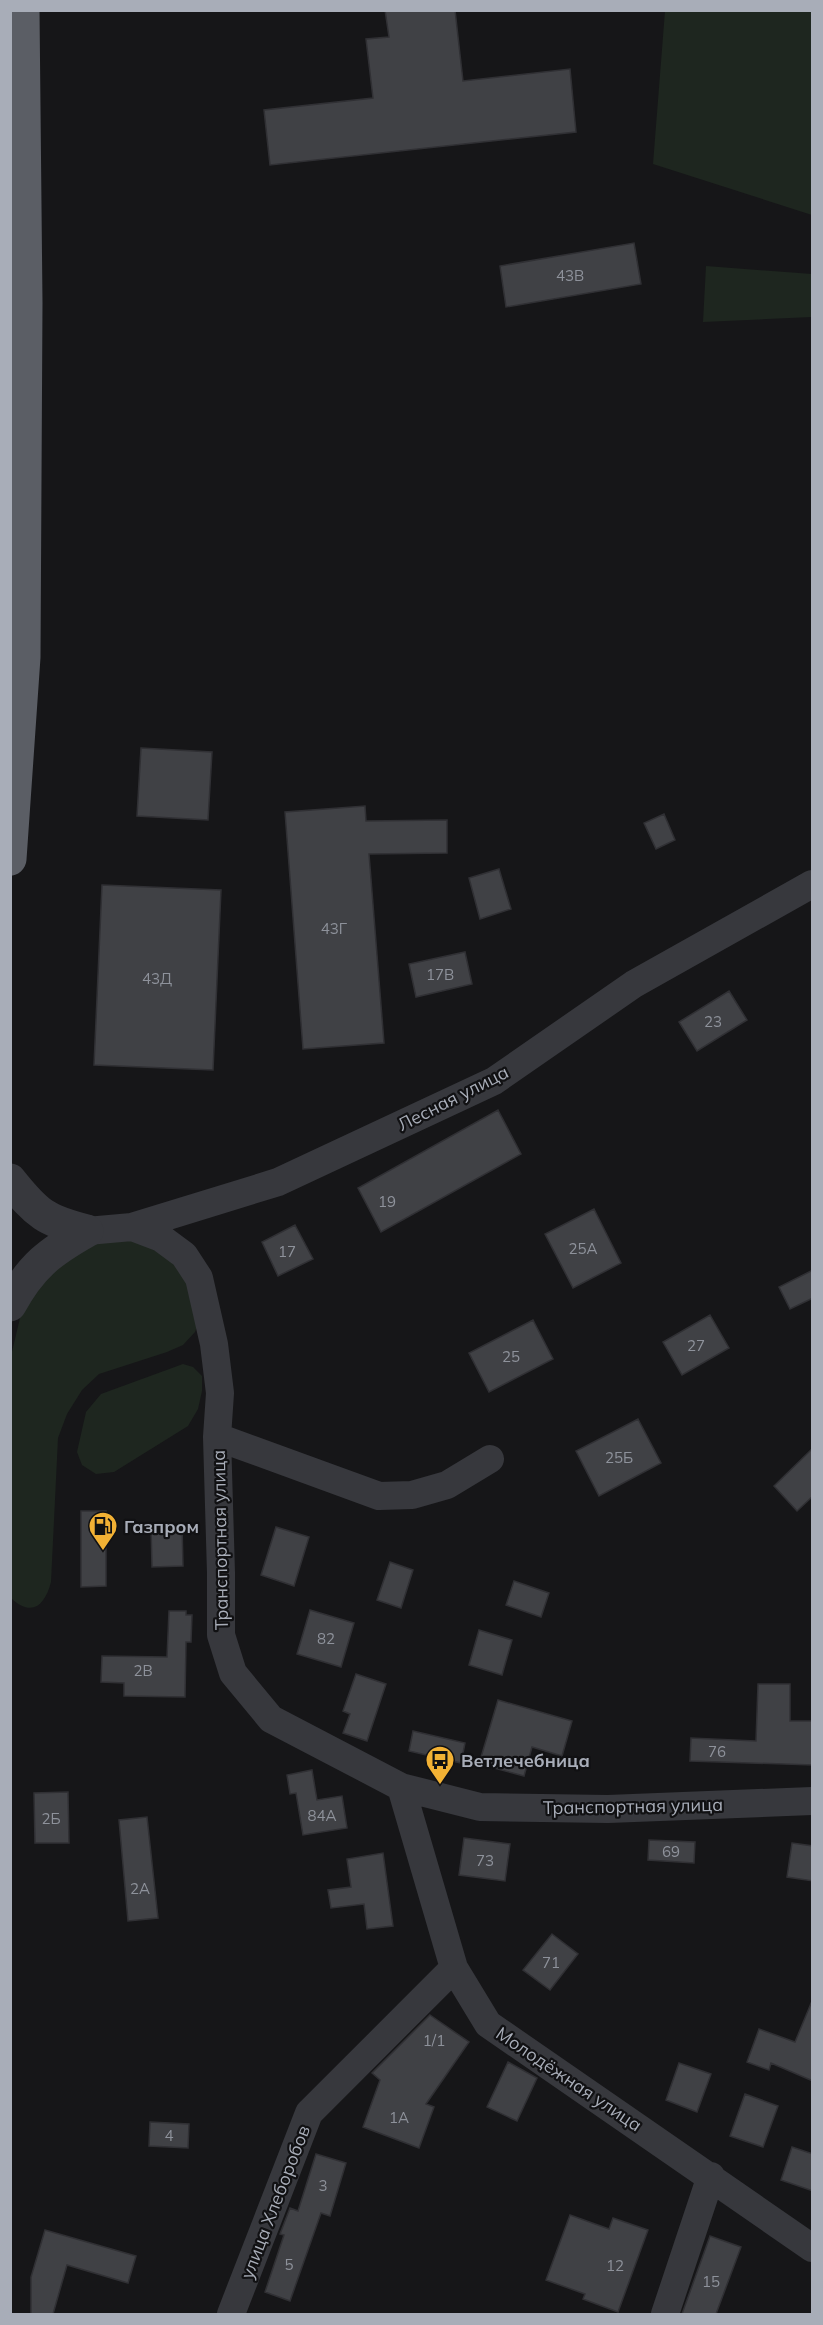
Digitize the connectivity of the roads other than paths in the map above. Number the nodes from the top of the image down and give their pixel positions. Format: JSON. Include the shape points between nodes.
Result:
{"nodes":[{"id":1,"x":23,"y":10,"type":"edge"},
{"id":2,"x":10,"y":859,"type":"edge"},
{"id":3,"x":813,"y":884,"type":"edge"},
{"id":4,"x":10,"y":1180,"type":"edge"},
{"id":5,"x":132,"y":1227,"type":"junction"},
{"id":6,"x":87,"y":1231,"type":"junction"},
{"id":7,"x":10,"y":1305,"type":"edge"},
{"id":8,"x":218,"y":1437,"type":"junction"},
{"id":9,"x":490,"y":1459,"type":"dead end"},
{"id":10,"x":401,"y":1787,"type":"junction"},
{"id":11,"x":813,"y":1801,"type":"edge"},
{"id":12,"x":454,"y":1968,"type":"junction"},
{"id":13,"x":711,"y":2176,"type":"junction"},
{"id":14,"x":813,"y":2248,"type":"edge"},
{"id":15,"x":231,"y":2314,"type":"edge"},
{"id":16,"x":665,"y":2314,"type":"edge"}],
"edges":[{"from":1,"to":2,"type":"highway","via":[[24,657]]},
{"from":3,"to":5,"type":"street","name":"Лесная улица","via":[[634,984],[494,1081],[278,1182]]},
{"from":4,"to":6,"type":"street","via":[[40,1214],[57,1224]]},
{"from":5,"to":6,"type":"street","name":"Транспортная улица"},
{"from":5,"to":8,"type":"street","name":"Транспортная улица","via":[[161,1238],[184,1255],[199,1278],[214,1344],[220,1394]]},
{"from":6,"to":7,"type":"street","via":[[60,1246],[31,1271]]},
{"from":8,"to":9,"type":"street","via":[[379,1496],[412,1495],[447,1485]]},
{"from":8,"to":10,"type":"street","name":"Транспортная улица","via":[[220,1635],[233,1673],[271,1719]]},
{"from":10,"to":11,"type":"street","name":"Транспортная улица","via":[[480,1807],[608,1809]]},
{"from":10,"to":12,"type":"street","name":"Молодёжная улица"},
{"from":12,"to":13,"type":"street","name":"Молодёжная улица","via":[[488,2024]]},
{"from":12,"to":15,"type":"street","name":"улица Хлеборобов","via":[[309,2114]]},
{"from":13,"to":14,"type":"street","name":"Молодёжная улица"},
{"from":13,"to":16,"type":"street"}]}
